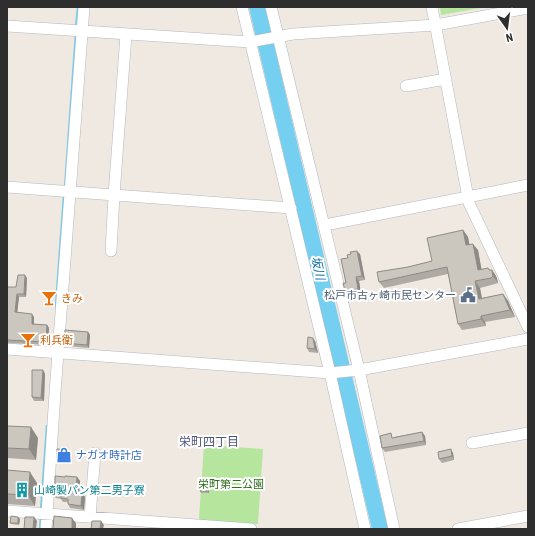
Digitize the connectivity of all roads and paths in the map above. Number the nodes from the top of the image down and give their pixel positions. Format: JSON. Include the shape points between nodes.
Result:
{"nodes":[{"id":1,"x":84,"y":7,"type":"edge"},
{"id":2,"x":242,"y":7,"type":"edge"},
{"id":3,"x":271,"y":7,"type":"edge"},
{"id":4,"x":432,"y":7,"type":"edge"},
{"id":5,"x":528,"y":8,"type":"edge"},
{"id":6,"x":436,"y":25,"type":"junction"},
{"id":7,"x":7,"y":26,"type":"edge"},
{"id":8,"x":79,"y":31,"type":"junction"},
{"id":9,"x":126,"y":35,"type":"junction"},
{"id":10,"x":278,"y":36,"type":"junction"},
{"id":11,"x":250,"y":42,"type":"junction"},
{"id":12,"x":446,"y":79,"type":"junction"},
{"id":13,"x":406,"y":86,"type":"dead end"},
{"id":14,"x":528,"y":185,"type":"edge"},
{"id":15,"x":7,"y":187,"type":"edge"},
{"id":16,"x":67,"y":192,"type":"junction"},
{"id":17,"x":114,"y":195,"type":"junction"},
{"id":18,"x":468,"y":198,"type":"junction"},
{"id":19,"x":291,"y":208,"type":"junction"},
{"id":20,"x":325,"y":225,"type":"junction"},
{"id":21,"x":111,"y":252,"type":"dead end"},
{"id":22,"x":528,"y":327,"type":"edge"},
{"id":23,"x":528,"y":339,"type":"edge"},
{"id":24,"x":7,"y":349,"type":"edge"},
{"id":25,"x":55,"y":353,"type":"junction"},
{"id":26,"x":357,"y":370,"type":"junction"},
{"id":27,"x":332,"y":372,"type":"junction"},
{"id":28,"x":528,"y":433,"type":"edge"},
{"id":29,"x":472,"y":443,"type":"dead end"},
{"id":30,"x":96,"y":453,"type":"dead end"},
{"id":31,"x":7,"y":511,"type":"edge"},
{"id":32,"x":43,"y":514,"type":"junction"},
{"id":33,"x":528,"y":516,"type":"edge"},
{"id":34,"x":90,"y":517,"type":"junction"},
{"id":35,"x":123,"y":524,"type":"edge"},
{"id":36,"x":161,"y":526,"type":"edge"},
{"id":37,"x":46,"y":529,"type":"edge"},
{"id":38,"x":251,"y":529,"type":"edge"},
{"id":39,"x":365,"y":529,"type":"edge"},
{"id":40,"x":394,"y":529,"type":"edge"},
{"id":41,"x":458,"y":529,"type":"edge"}],
"edges":[{"from":1,"to":8,"type":"street"},
{"from":2,"to":11,"type":"street"},
{"from":3,"to":10,"type":"street"},
{"from":4,"to":6,"type":"street"},
{"from":5,"to":6,"type":"street"},
{"from":6,"to":10,"type":"street"},
{"from":6,"to":12,"type":"street"},
{"from":7,"to":8,"type":"street"},
{"from":8,"to":9,"type":"street"},
{"from":8,"to":16,"type":"street"},
{"from":9,"to":11,"type":"street"},
{"from":9,"to":17,"type":"street"},
{"from":10,"to":11,"type":"street"},
{"from":10,"to":20,"type":"street"},
{"from":11,"to":19,"type":"street"},
{"from":12,"to":13,"type":"street"},
{"from":12,"to":18,"type":"street"},
{"from":14,"to":18,"type":"street"},
{"from":15,"to":16,"type":"street"},
{"from":16,"to":17,"type":"street"},
{"from":16,"to":25,"type":"street"},
{"from":17,"to":19,"type":"street"},
{"from":17,"to":21,"type":"street"},
{"from":18,"to":20,"type":"street"},
{"from":18,"to":22,"type":"street"},
{"from":19,"to":27,"type":"street"},
{"from":20,"to":26,"type":"street"},
{"from":23,"to":26,"type":"street"},
{"from":24,"to":25,"type":"street"},
{"from":25,"to":27,"type":"street"},
{"from":25,"to":32,"type":"street"},
{"from":26,"to":27,"type":"street"},
{"from":26,"to":40,"type":"street"},
{"from":27,"to":39,"type":"street"},
{"from":28,"to":29,"type":"street"},
{"from":30,"to":34,"type":"street"},
{"from":31,"to":32,"type":"street"},
{"from":32,"to":34,"type":"street"},
{"from":32,"to":37,"type":"street"},
{"from":33,"to":41,"type":"street"},
{"from":34,"to":35,"type":"street"},
{"from":35,"to":36,"type":"street"},
{"from":36,"to":38,"type":"street"}]}
